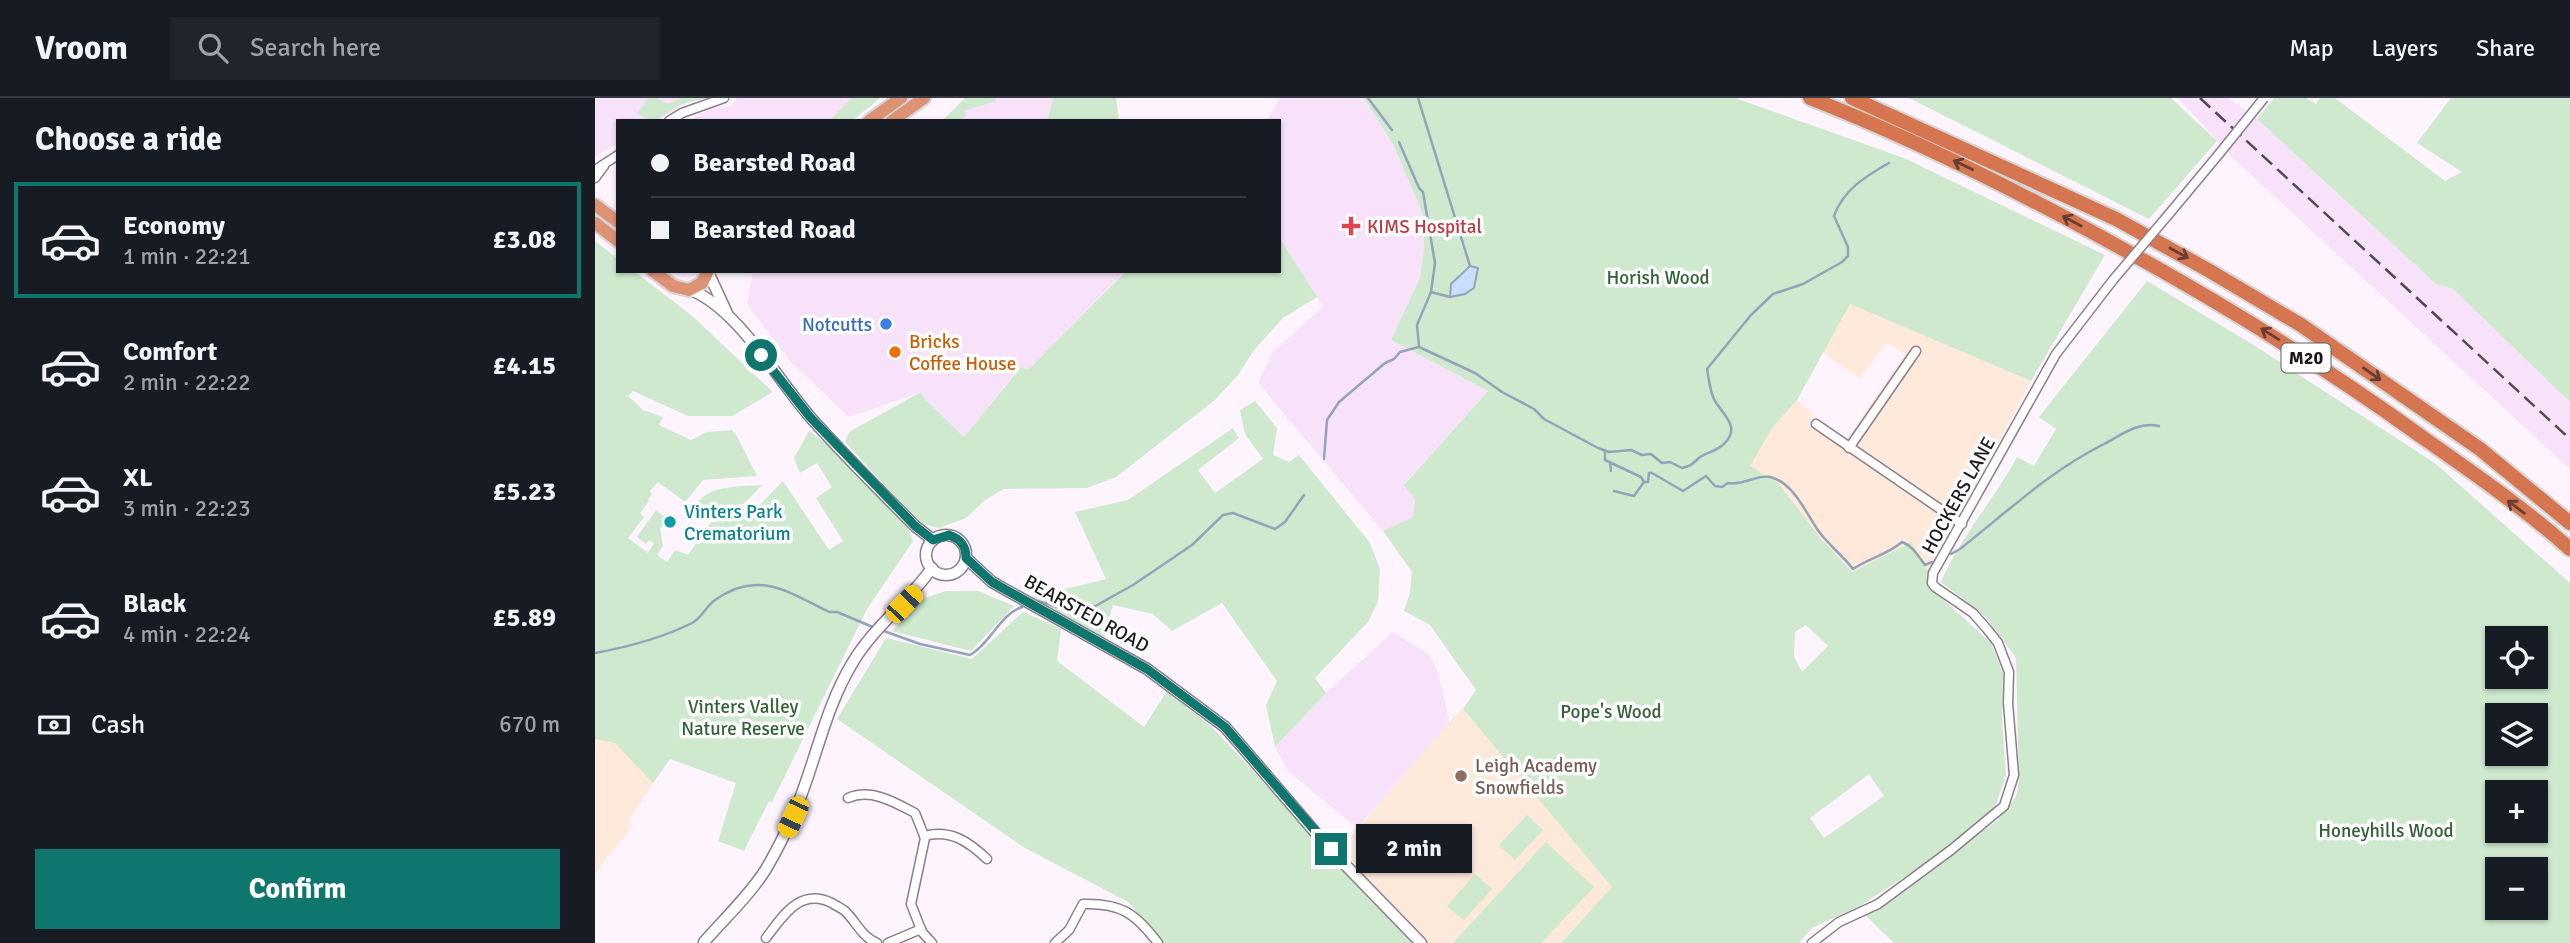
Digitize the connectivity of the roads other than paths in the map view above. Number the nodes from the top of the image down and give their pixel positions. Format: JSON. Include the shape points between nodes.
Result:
{"nodes":[{"id":1,"x":724,"y":98,"type":"edge"},
{"id":2,"x":901,"y":98,"type":"edge"},
{"id":3,"x":924,"y":98,"type":"edge"},
{"id":4,"x":1810,"y":98,"type":"edge"},
{"id":5,"x":1852,"y":98,"type":"edge"},
{"id":6,"x":2264,"y":98,"type":"edge"},
{"id":7,"x":672,"y":119,"type":"edge"},
{"id":8,"x":872,"y":119,"type":"edge"},
{"id":9,"x":895,"y":119,"type":"edge"},
{"id":10,"x":616,"y":156,"type":"edge"},
{"id":11,"x":606,"y":164,"type":"junction"},
{"id":12,"x":595,"y":170,"type":"edge"},
{"id":13,"x":595,"y":178,"type":"edge"},
{"id":14,"x":595,"y":205,"type":"edge"},
{"id":15,"x":616,"y":221,"type":"edge"},
{"id":16,"x":595,"y":223,"type":"edge"},
{"id":17,"x":616,"y":239,"type":"edge"},
{"id":18,"x":707,"y":273,"type":"edge"},
{"id":19,"x":708,"y":273,"type":"edge"},
{"id":20,"x":665,"y":276,"type":"edge"},
{"id":21,"x":691,"y":290,"type":"junction"},
{"id":22,"x":727,"y":314,"type":"junction"},
{"id":23,"x":1916,"y":351,"type":"dead end"},
{"id":24,"x":1816,"y":424,"type":"dead end"},
{"id":25,"x":1849,"y":448,"type":"junction"},
{"id":26,"x":2570,"y":523,"type":"edge"},
{"id":27,"x":1962,"y":524,"type":"junction"},
{"id":28,"x":933,"y":540,"type":"junction"},
{"id":29,"x":2570,"y":548,"type":"edge"},
{"id":30,"x":966,"y":558,"type":"junction"},
{"id":31,"x":932,"y":568,"type":"junction"},
{"id":32,"x":848,"y":798,"type":"dead end"},
{"id":33,"x":924,"y":835,"type":"junction"},
{"id":34,"x":987,"y":859,"type":"dead end"},
{"id":35,"x":921,"y":929,"type":"junction"},
{"id":36,"x":766,"y":938,"type":"dead end"},
{"id":37,"x":696,"y":943,"type":"edge"},
{"id":38,"x":704,"y":943,"type":"edge"},
{"id":39,"x":877,"y":943,"type":"edge"},
{"id":40,"x":888,"y":943,"type":"edge"},
{"id":41,"x":932,"y":943,"type":"edge"},
{"id":42,"x":1055,"y":943,"type":"edge"},
{"id":43,"x":1158,"y":943,"type":"edge"},
{"id":44,"x":1421,"y":943,"type":"edge"},
{"id":45,"x":1812,"y":943,"type":"edge"}],
"edges":[{"from":1,"to":7,"type":"street"},
{"from":2,"to":8,"type":"highway"},
{"from":3,"to":9,"type":"highway"},
{"from":29,"to":4,"type":"highway","number":"M20","one_way":true,"via":[[2385,410],[2197,290],[2024,195]]},
{"from":5,"to":26,"type":"highway","number":"M20","one_way":true,"via":[[2116,219],[2232,284],[2301,325],[2480,449]]},
{"from":6,"to":27,"type":"street","name":"HOCKERS LANE","bridge":true,"via":[[2056,354]]},
{"from":10,"to":11,"type":"street"},
{"from":11,"to":12,"type":"street"},
{"from":11,"to":13,"type":"street"},
{"from":14,"to":15,"type":"highway"},
{"from":16,"to":17,"type":"highway"},
{"from":18,"to":21,"type":"highway"},
{"from":19,"to":22,"type":"street"},
{"from":20,"to":21,"type":"highway","via":[[676,287]]},
{"from":21,"to":22,"type":"street"},
{"from":22,"to":28,"type":"street","via":[[810,417]]},
{"from":23,"to":25,"type":"street"},
{"from":24,"to":25,"type":"street"},
{"from":25,"to":27,"type":"street"},
{"from":27,"to":45,"type":"street","name":"HOCKERS LANE","via":[[1933,573],[1932,583],[1987,629],[2009,672],[2014,775],[2004,806],[1878,904],[1839,922]]},
{"from":28,"to":30,"type":"street","via":[[955,537],[964,546]]},
{"from":28,"to":31,"type":"street","via":[[927,554]]},
{"from":30,"to":31,"type":"street","via":[[955,573],[943,575]]},
{"from":30,"to":44,"type":"street","name":"BEARSTED ROAD","via":[[992,582],[1147,669],[1225,727]]},
{"from":31,"to":38,"type":"street","via":[[853,660],[783,838],[765,870]]},
{"from":32,"to":33,"type":"street","via":[[871,794],[892,801],[915,813]]},
{"from":33,"to":34,"type":"street","via":[[949,834]]},
{"from":33,"to":35,"type":"street","via":[[911,904]]},
{"from":35,"to":40,"type":"street"},
{"from":35,"to":41,"type":"street"},
{"from":36,"to":39,"type":"street","via":[[800,901],[821,898],[844,910]]},
{"from":37,"to":38,"type":"street"},
{"from":42,"to":43,"type":"street","via":[[1069,930],[1083,904],[1104,903],[1119,906]]}]}
